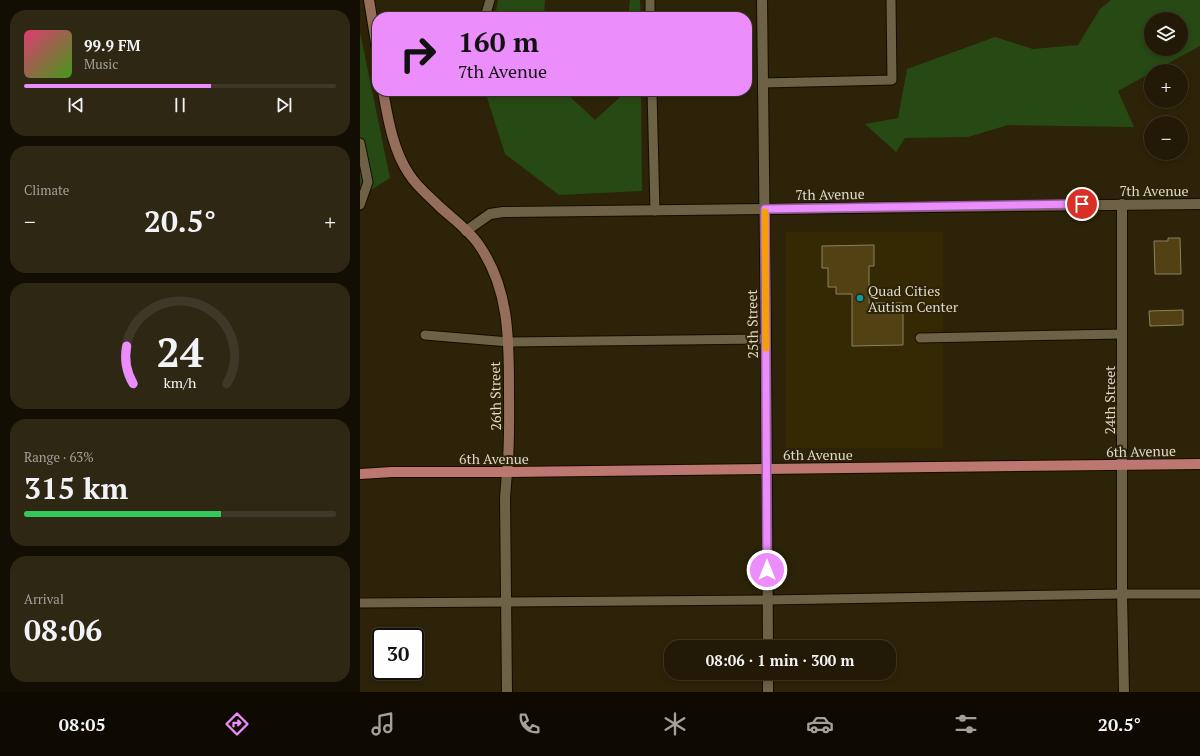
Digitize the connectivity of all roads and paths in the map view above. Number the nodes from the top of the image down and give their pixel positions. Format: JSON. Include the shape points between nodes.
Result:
{"nodes":[{"id":1,"x":369,"y":0,"type":"edge"},
{"id":2,"x":490,"y":0,"type":"edge"},
{"id":3,"x":650,"y":0,"type":"edge"},
{"id":4,"x":762,"y":0,"type":"edge"},
{"id":5,"x":891,"y":0,"type":"edge"},
{"id":6,"x":486,"y":12,"type":"edge"},
{"id":7,"x":650,"y":12,"type":"edge"},
{"id":8,"x":372,"y":18,"type":"edge"},
{"id":9,"x":763,"y":83,"type":"junction"},
{"id":10,"x":385,"y":96,"type":"edge"},
{"id":11,"x":652,"y":96,"type":"edge"},
{"id":12,"x":360,"y":143,"type":"edge"},
{"id":13,"x":1122,"y":204,"type":"junction"},
{"id":14,"x":1200,"y":204,"type":"edge"},
{"id":15,"x":360,"y":205,"type":"edge"},
{"id":16,"x":765,"y":209,"type":"junction"},
{"id":17,"x":655,"y":211,"type":"junction"},
{"id":18,"x":466,"y":231,"type":"junction"},
{"id":19,"x":1122,"y":334,"type":"junction"},
{"id":20,"x":424,"y":335,"type":"dead end"},
{"id":21,"x":920,"y":338,"type":"dead end"},
{"id":22,"x":766,"y":339,"type":"junction"},
{"id":23,"x":509,"y":342,"type":"junction"},
{"id":24,"x":1200,"y":464,"type":"edge"},
{"id":25,"x":1123,"y":465,"type":"junction"},
{"id":26,"x":767,"y":468,"type":"junction"},
{"id":27,"x":507,"y":472,"type":"junction"},
{"id":28,"x":361,"y":474,"type":"edge"},
{"id":29,"x":1122,"y":594,"type":"junction"},
{"id":30,"x":1200,"y":594,"type":"edge"},
{"id":31,"x":767,"y":600,"type":"junction"},
{"id":32,"x":507,"y":602,"type":"junction"},
{"id":33,"x":360,"y":603,"type":"edge"},
{"id":34,"x":768,"y":640,"type":"edge"},
{"id":35,"x":768,"y":680,"type":"edge"},
{"id":36,"x":507,"y":692,"type":"edge"},
{"id":37,"x":768,"y":692,"type":"edge"},
{"id":38,"x":1124,"y":692,"type":"edge"}],
"edges":[{"from":1,"to":8,"type":"street"},
{"from":2,"to":6,"type":"lane"},
{"from":3,"to":7,"type":"lane"},
{"from":4,"to":9,"type":"street","name":"25th Street"},
{"from":5,"to":9,"type":"lane","via":[[892,80]]},
{"from":9,"to":16,"type":"street","name":"25th Street"},
{"from":10,"to":18,"type":"street","name":"26th Street","via":[[394,139],[409,175]]},
{"from":11,"to":17,"type":"lane"},
{"from":12,"to":15,"type":"lane","via":[[368,182]]},
{"from":13,"to":14,"type":"street","name":"7th Avenue"},
{"from":13,"to":16,"type":"street","name":"7th Avenue"},
{"from":13,"to":19,"type":"street","name":"24th Street"},
{"from":16,"to":17,"type":"street","name":"7th Avenue"},
{"from":16,"to":22,"type":"street","name":"25th Street"},
{"from":17,"to":18,"type":"street","name":"7th Avenue","via":[[503,212],[490,214]]},
{"from":18,"to":23,"type":"street","name":"26th Street","via":[[479,245],[497,280]]},
{"from":19,"to":21,"type":"lane"},
{"from":19,"to":25,"type":"street","name":"24th Street"},
{"from":20,"to":23,"type":"lane"},
{"from":22,"to":23,"type":"lane"},
{"from":22,"to":26,"type":"street","name":"25th Street"},
{"from":23,"to":27,"type":"street","name":"26th Street","via":[[510,446]]},
{"from":24,"to":25,"type":"main road","name":"6th Avenue"},
{"from":25,"to":26,"type":"main road","name":"6th Avenue"},
{"from":25,"to":29,"type":"street","name":"24th Street"},
{"from":26,"to":27,"type":"main road","name":"6th Avenue"},
{"from":26,"to":31,"type":"street","name":"25th Street"},
{"from":27,"to":28,"type":"main road","name":"6th Avenue"},
{"from":27,"to":32,"type":"street","name":"26th Street"},
{"from":29,"to":30,"type":"lane"},
{"from":29,"to":31,"type":"lane"},
{"from":29,"to":38,"type":"street","name":"24th Street"},
{"from":31,"to":32,"type":"lane"},
{"from":31,"to":34,"type":"street","name":"25th Street"},
{"from":32,"to":33,"type":"lane"},
{"from":32,"to":36,"type":"street","name":"26th Street"},
{"from":35,"to":37,"type":"street"}]}
